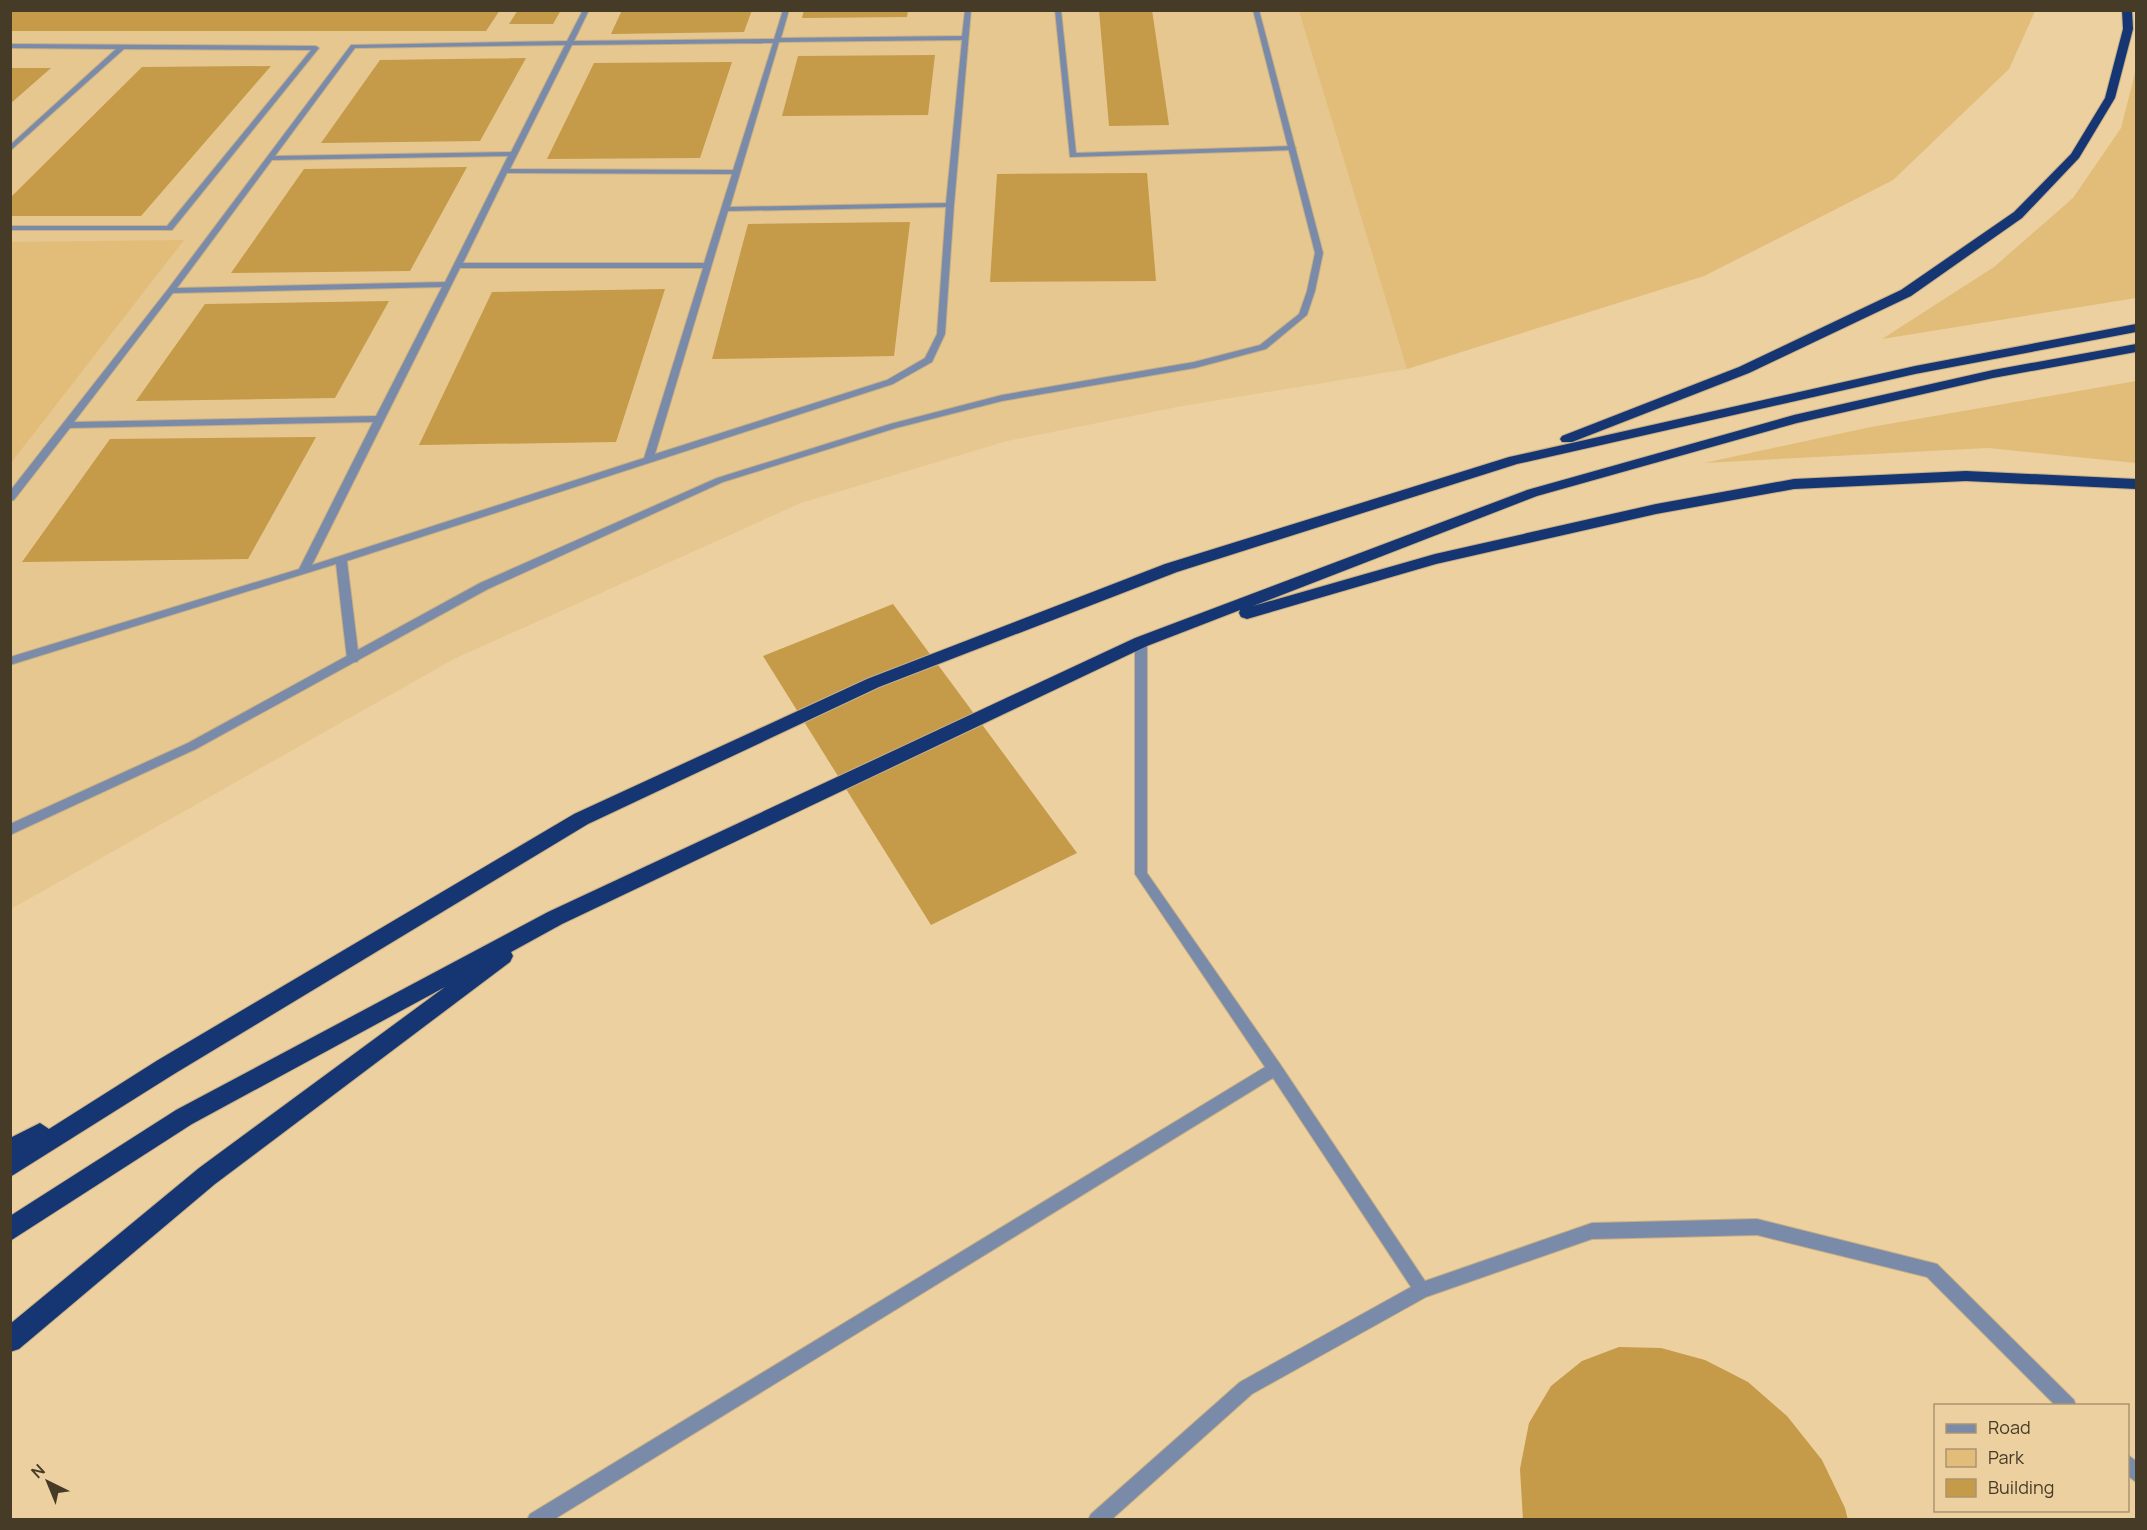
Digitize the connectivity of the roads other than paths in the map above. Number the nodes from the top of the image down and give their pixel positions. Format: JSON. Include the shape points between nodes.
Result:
{"nodes":[{"id":1,"x":586,"y":10,"type":"edge"},
{"id":2,"x":786,"y":10,"type":"edge"},
{"id":3,"x":968,"y":10,"type":"edge"},
{"id":4,"x":1058,"y":10,"type":"edge"},
{"id":5,"x":1256,"y":10,"type":"edge"},
{"id":6,"x":2127,"y":10,"type":"edge"},
{"id":7,"x":966,"y":38,"type":"junction"},
{"id":8,"x":777,"y":41,"type":"junction"},
{"id":9,"x":569,"y":43,"type":"junction"},
{"id":10,"x":10,"y":46,"type":"edge"},
{"id":11,"x":122,"y":47,"type":"junction"},
{"id":12,"x":1292,"y":148,"type":"junction"},
{"id":13,"x":10,"y":149,"type":"edge"},
{"id":14,"x":513,"y":154,"type":"junction"},
{"id":15,"x":272,"y":158,"type":"junction"},
{"id":16,"x":505,"y":171,"type":"junction"},
{"id":17,"x":737,"y":172,"type":"junction"},
{"id":18,"x":950,"y":204,"type":"junction"},
{"id":19,"x":725,"y":209,"type":"junction"},
{"id":20,"x":10,"y":228,"type":"edge"},
{"id":21,"x":457,"y":266,"type":"junction"},
{"id":22,"x":707,"y":266,"type":"junction"},
{"id":23,"x":448,"y":284,"type":"junction"},
{"id":24,"x":171,"y":291,"type":"junction"},
{"id":25,"x":2136,"y":328,"type":"edge"},
{"id":26,"x":2136,"y":348,"type":"edge"},
{"id":27,"x":380,"y":419,"type":"junction"},
{"id":28,"x":66,"y":425,"type":"junction"},
{"id":29,"x":648,"y":458,"type":"junction"},
{"id":30,"x":1514,"y":460,"type":"junction"},
{"id":31,"x":2136,"y":484,"type":"edge"},
{"id":32,"x":10,"y":498,"type":"edge"},
{"id":33,"x":341,"y":558,"type":"junction"},
{"id":34,"x":303,"y":571,"type":"junction"},
{"id":35,"x":1141,"y":642,"type":"junction"},
{"id":36,"x":352,"y":659,"type":"junction"},
{"id":37,"x":10,"y":661,"type":"edge"},
{"id":38,"x":10,"y":830,"type":"edge"},
{"id":39,"x":555,"y":918,"type":"junction"},
{"id":40,"x":166,"y":1067,"type":"junction"},
{"id":41,"x":1275,"y":1069,"type":"junction"},
{"id":42,"x":10,"y":1150,"type":"edge"},
{"id":43,"x":10,"y":1166,"type":"edge"},
{"id":44,"x":10,"y":1230,"type":"edge"},
{"id":45,"x":1422,"y":1290,"type":"junction"},
{"id":46,"x":10,"y":1340,"type":"edge"},
{"id":47,"x":2066,"y":1404,"type":"edge"},
{"id":48,"x":536,"y":1520,"type":"edge"},
{"id":49,"x":1097,"y":1520,"type":"edge"}],
"edges":[{"from":1,"to":9,"type":"street"},
{"from":2,"to":8,"type":"street"},
{"from":3,"to":7,"type":"street"},
{"from":4,"to":12,"type":"street","via":[[1073,154]]},
{"from":5,"to":12,"type":"street"},
{"from":6,"to":30,"type":"highway","via":[[2128,29],[2110,98],[2075,156],[2018,215],[1906,292],[1744,370]]},
{"from":7,"to":8,"type":"street"},
{"from":7,"to":18,"type":"street"},
{"from":8,"to":9,"type":"street"},
{"from":8,"to":17,"type":"street"},
{"from":9,"to":14,"type":"street"},
{"from":9,"to":15,"type":"street","via":[[352,46]]},
{"from":10,"to":11,"type":"street"},
{"from":11,"to":13,"type":"street"},
{"from":11,"to":20,"type":"street","via":[[315,48],[169,228]]},
{"from":12,"to":36,"type":"street","via":[[1319,253],[1303,315],[1263,347],[1195,365],[1002,398],[893,426],[720,480],[484,586]]},
{"from":14,"to":15,"type":"street"},
{"from":14,"to":16,"type":"street"},
{"from":15,"to":24,"type":"street"},
{"from":16,"to":17,"type":"street"},
{"from":16,"to":21,"type":"street"},
{"from":17,"to":19,"type":"street"},
{"from":18,"to":19,"type":"street"},
{"from":18,"to":29,"type":"street","via":[[941,334],[930,360],[890,382]]},
{"from":19,"to":22,"type":"street"},
{"from":21,"to":22,"type":"street"},
{"from":21,"to":23,"type":"street"},
{"from":22,"to":29,"type":"street"},
{"from":23,"to":24,"type":"street"},
{"from":23,"to":27,"type":"street"},
{"from":24,"to":28,"type":"street"},
{"from":25,"to":30,"type":"highway","via":[[1915,370]]},
{"from":26,"to":35,"type":"highway","via":[[1993,374],[1794,419],[1532,493]]},
{"from":27,"to":28,"type":"street"},
{"from":27,"to":34,"type":"street"},
{"from":28,"to":32,"type":"street"},
{"from":29,"to":33,"type":"street"},
{"from":30,"to":40,"type":"highway","via":[[1171,567],[873,683],[580,819]]},
{"from":31,"to":35,"type":"highway","via":[[1966,476],[1794,484],[1656,509],[1435,560]]},
{"from":33,"to":34,"type":"street"},
{"from":33,"to":36,"type":"street"},
{"from":34,"to":37,"type":"street"},
{"from":35,"to":39,"type":"highway"},
{"from":35,"to":41,"type":"street","via":[[1141,874]]},
{"from":36,"to":38,"type":"street","via":[[192,746]]},
{"from":39,"to":44,"type":"highway","via":[[184,1117]]},
{"from":39,"to":46,"type":"highway","via":[[207,1176]]},
{"from":40,"to":42,"type":"highway"},
{"from":40,"to":43,"type":"highway"},
{"from":41,"to":45,"type":"street"},
{"from":41,"to":48,"type":"street"},
{"from":45,"to":47,"type":"street","via":[[1592,1231],[1756,1227],[1931,1270]]},
{"from":45,"to":49,"type":"street","via":[[1246,1388]]}]}
